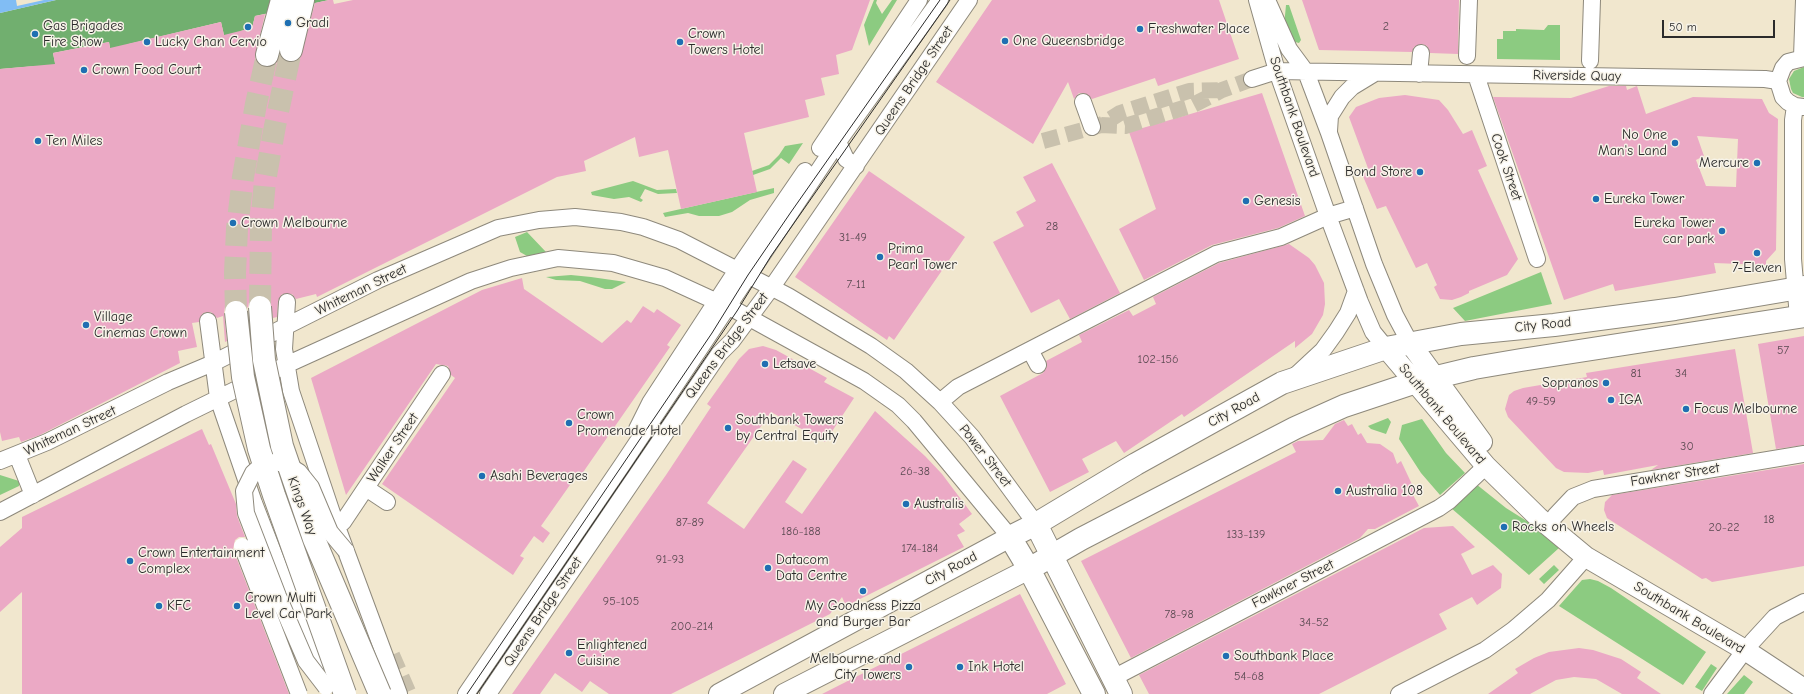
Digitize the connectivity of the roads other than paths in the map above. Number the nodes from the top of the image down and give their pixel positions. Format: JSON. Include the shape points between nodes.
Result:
{"nodes":[{"id":1,"x":282,"y":0,"type":"edge"},
{"id":2,"x":303,"y":0,"type":"edge"},
{"id":3,"x":919,"y":0,"type":"edge"},
{"id":4,"x":940,"y":0,"type":"edge"},
{"id":5,"x":950,"y":0,"type":"edge"},
{"id":6,"x":969,"y":0,"type":"edge"},
{"id":7,"x":1256,"y":0,"type":"edge"},
{"id":8,"x":1266,"y":0,"type":"edge"},
{"id":9,"x":1469,"y":0,"type":"edge"},
{"id":10,"x":1592,"y":0,"type":"edge"},
{"id":11,"x":1804,"y":0,"type":"edge"},
{"id":12,"x":291,"y":50,"type":"tunnel mouth"},
{"id":13,"x":1421,"y":53,"type":"dead end"},
{"id":14,"x":267,"y":55,"type":"tunnel mouth"},
{"id":15,"x":1467,"y":56,"type":"dead end"},
{"id":16,"x":1803,"y":58,"type":"edge"},
{"id":17,"x":1590,"y":61,"type":"dead end"},
{"id":18,"x":1277,"y":71,"type":"junction"},
{"id":19,"x":1306,"y":72,"type":"junction"},
{"id":20,"x":1375,"y":73,"type":"junction"},
{"id":21,"x":1419,"y":74,"type":"junction"},
{"id":22,"x":1476,"y":75,"type":"junction"},
{"id":23,"x":1252,"y":79,"type":"tunnel mouth"},
{"id":24,"x":1778,"y":81,"type":"junction"},
{"id":25,"x":1083,"y":102,"type":"dead end"},
{"id":26,"x":1800,"y":107,"type":"edge"},
{"id":27,"x":1092,"y":127,"type":"dead end"},
{"id":28,"x":1329,"y":133,"type":"junction"},
{"id":29,"x":836,"y":145,"type":"junction"},
{"id":30,"x":856,"y":166,"type":"junction"},
{"id":31,"x":1798,"y":178,"type":"edge"},
{"id":32,"x":1799,"y":207,"type":"edge"},
{"id":33,"x":1355,"y":208,"type":"junction"},
{"id":34,"x":1328,"y":216,"type":"junction"},
{"id":35,"x":1537,"y":259,"type":"dead end"},
{"id":36,"x":754,"y":278,"type":"junction"},
{"id":37,"x":1799,"y":288,"type":"edge"},
{"id":38,"x":1356,"y":291,"type":"junction"},
{"id":39,"x":287,"y":302,"type":"dead end"},
{"id":40,"x":260,"y":307,"type":"tunnel mouth"},
{"id":41,"x":733,"y":309,"type":"junction"},
{"id":42,"x":236,"y":312,"type":"tunnel mouth"},
{"id":43,"x":1801,"y":317,"type":"edge"},
{"id":44,"x":208,"y":321,"type":"dead end"},
{"id":45,"x":284,"y":328,"type":"junction"},
{"id":46,"x":1410,"y":343,"type":"junction"},
{"id":47,"x":1386,"y":348,"type":"junction"},
{"id":48,"x":1030,"y":350,"type":"junction"},
{"id":49,"x":213,"y":363,"type":"junction"},
{"id":50,"x":286,"y":365,"type":"junction"},
{"id":51,"x":1038,"y":365,"type":"dead end"},
{"id":52,"x":442,"y":374,"type":"dead end"},
{"id":53,"x":1293,"y":378,"type":"junction"},
{"id":54,"x":1425,"y":379,"type":"junction"},
{"id":55,"x":218,"y":398,"type":"junction"},
{"id":56,"x":940,"y":402,"type":"junction"},
{"id":57,"x":1804,"y":454,"type":"edge"},
{"id":58,"x":17,"y":455,"type":"junction"},
{"id":59,"x":0,"y":461,"type":"edge"},
{"id":60,"x":1486,"y":466,"type":"junction"},
{"id":61,"x":366,"y":488,"type":"junction"},
{"id":62,"x":32,"y":495,"type":"junction"},
{"id":63,"x":387,"y":502,"type":"dead end"},
{"id":64,"x":0,"y":512,"type":"edge"},
{"id":65,"x":1555,"y":516,"type":"junction"},
{"id":66,"x":343,"y":522,"type":"dead end"},
{"id":67,"x":1036,"y":524,"type":"junction"},
{"id":68,"x":1010,"y":537,"type":"junction"},
{"id":69,"x":242,"y":546,"type":"dead end"},
{"id":70,"x":346,"y":551,"type":"junction"},
{"id":71,"x":1591,"y":552,"type":"junction"},
{"id":72,"x":1052,"y":556,"type":"junction"},
{"id":73,"x":265,"y":564,"type":"junction"},
{"id":74,"x":1029,"y":569,"type":"junction"},
{"id":75,"x":242,"y":573,"type":"dead end"},
{"id":76,"x":1804,"y":602,"type":"edge"},
{"id":77,"x":1749,"y":646,"type":"junction"},
{"id":78,"x":1804,"y":674,"type":"edge"},
{"id":79,"x":1117,"y":686,"type":"edge"},
{"id":80,"x":1804,"y":689,"type":"edge"},
{"id":81,"x":333,"y":692,"type":"edge"},
{"id":82,"x":1089,"y":692,"type":"edge"},
{"id":83,"x":299,"y":694,"type":"edge"},
{"id":84,"x":380,"y":694,"type":"edge"},
{"id":85,"x":399,"y":694,"type":"edge"},
{"id":86,"x":457,"y":694,"type":"edge"},
{"id":87,"x":466,"y":694,"type":"edge"},
{"id":88,"x":477,"y":694,"type":"edge"},
{"id":89,"x":488,"y":694,"type":"edge"},
{"id":90,"x":719,"y":694,"type":"edge"},
{"id":91,"x":784,"y":694,"type":"edge"},
{"id":92,"x":1399,"y":694,"type":"edge"},
{"id":93,"x":1712,"y":694,"type":"edge"}],
"edges":[{"from":1,"to":14,"type":"highway"},
{"from":2,"to":12,"type":"highway"},
{"from":3,"to":29,"type":"street","name":"Queens Bridge Street"},
{"from":4,"to":29,"type":"street","name":"Queens Bridge Street"},
{"from":5,"to":29,"type":"street","name":"Queens Bridge Street"},
{"from":6,"to":30,"type":"street","name":"Queens Bridge Street"},
{"from":7,"to":18,"type":"street","name":"Southbank Boulevard"},
{"from":8,"to":19,"type":"street","name":"Southbank Boulevard","via":[[1289,49]]},
{"from":9,"to":15,"type":"street"},
{"from":10,"to":17,"type":"street"},
{"from":11,"to":16,"type":"street"},
{"from":13,"to":21,"type":"street"},
{"from":16,"to":24,"type":"street","via":[[1794,59],[1783,68]]},
{"from":18,"to":19,"type":"street","name":"Riverside Quay"},
{"from":18,"to":23,"type":"street"},
{"from":18,"to":34,"type":"street","name":"Southbank Boulevard"},
{"from":19,"to":20,"type":"street","name":"Riverside Quay"},
{"from":19,"to":28,"type":"street","name":"Southbank Boulevard"},
{"from":20,"to":21,"type":"street","name":"Riverside Quay"},
{"from":20,"to":28,"type":"street","via":[[1352,86],[1342,97],[1330,116]]},
{"from":21,"to":22,"type":"street","name":"Riverside Quay"},
{"from":22,"to":24,"type":"street","name":"Riverside Quay"},
{"from":22,"to":35,"type":"street","name":"Cook Street"},
{"from":24,"to":26,"type":"street","via":[[1782,97]]},
{"from":25,"to":27,"type":"street"},
{"from":26,"to":31,"type":"street","via":[[1793,120]]},
{"from":28,"to":33,"type":"street","name":"Southbank Boulevard"},
{"from":29,"to":30,"type":"street","via":[[846,159]]},
{"from":29,"to":36,"type":"street","name":"Queens Bridge Street"},
{"from":29,"to":36,"type":"street","name":"Queens Bridge Street"},
{"from":30,"to":36,"type":"street","name":"Queens Bridge Street"},
{"from":31,"to":32,"type":"street"},
{"from":32,"to":37,"type":"street","via":[[1793,259]]},
{"from":33,"to":34,"type":"street"},
{"from":33,"to":46,"type":"street","name":"Southbank Boulevard","via":[[1374,264],[1395,315]]},
{"from":34,"to":38,"type":"street","name":"Southbank Boulevard"},
{"from":34,"to":48,"type":"street","via":[[1281,237],[1216,254]]},
{"from":36,"to":41,"type":"street","name":"Queens Bridge Street"},
{"from":36,"to":41,"type":"street","name":"Queens Bridge Street"},
{"from":36,"to":45,"type":"street","name":"Whiteman Street","via":[[680,240],[643,227],[575,217],[539,220],[498,228],[378,280]]},
{"from":36,"to":56,"type":"street","name":"Power Street","via":[[871,346],[906,371]]},
{"from":37,"to":43,"type":"street"},
{"from":37,"to":46,"type":"highway","name":"City Road","via":[[1675,309],[1461,334]]},
{"from":38,"to":47,"type":"street","name":"Southbank Boulevard","via":[[1373,332]]},
{"from":38,"to":53,"type":"street","via":[[1348,313],[1336,332],[1322,350]]},
{"from":39,"to":45,"type":"street","name":"Kings Way"},
{"from":40,"to":84,"type":"highway","name":"Kings Way","bridge":true,"via":[[264,360],[282,446],[314,539]]},
{"from":41,"to":50,"type":"street","via":[[665,278],[613,263],[558,258],[511,268],[471,281]]},
{"from":41,"to":68,"type":"street","via":[[831,361],[898,405],[939,450]]},
{"from":41,"to":86,"type":"street","name":"Queens Bridge Street","via":[[650,403],[627,450],[466,685]]},
{"from":41,"to":87,"type":"street","name":"Queens Bridge Street"},
{"from":41,"to":88,"type":"street","name":"Queens Bridge Street"},
{"from":41,"to":89,"type":"street","name":"Queens Bridge Street","via":[[714,360]]},
{"from":42,"to":81,"type":"highway","name":"Kings Way","bridge":true,"via":[[243,377],[259,449]]},
{"from":43,"to":54,"type":"highway","via":[[1521,360]]},
{"from":44,"to":49,"type":"street"},
{"from":45,"to":49,"type":"street","name":"Whiteman Street"},
{"from":45,"to":50,"type":"street","name":"Kings Way"},
{"from":46,"to":47,"type":"highway","name":"City Road"},
{"from":46,"to":54,"type":"main road","name":"Southbank Boulevard"},
{"from":47,"to":53,"type":"highway","name":"City Road"},
{"from":47,"to":54,"type":"main road","name":"Southbank Boulevard"},
{"from":48,"to":51,"type":"street"},
{"from":48,"to":56,"type":"street","via":[[958,387]]},
{"from":49,"to":55,"type":"street"},
{"from":49,"to":58,"type":"street","name":"Whiteman Street"},
{"from":50,"to":55,"type":"street"},
{"from":50,"to":70,"type":"street","name":"Kings Way","via":[[289,385]]},
{"from":52,"to":61,"type":"street","name":"Walker Street"},
{"from":53,"to":67,"type":"highway","name":"City Road","via":[[1136,464]]},
{"from":54,"to":60,"type":"main road","name":"Southbank Boulevard"},
{"from":54,"to":65,"type":"main road","name":"Southbank Boulevard","via":[[1497,460]]},
{"from":54,"to":72,"type":"highway","via":[[1344,406],[1295,428]]},
{"from":55,"to":62,"type":"street"},
{"from":55,"to":81,"type":"street","via":[[254,503],[312,647]]},
{"from":56,"to":67,"type":"street","name":"Power Street","via":[[972,437]]},
{"from":57,"to":65,"type":"street","name":"Fawkner Street","via":[[1593,489],[1573,497]]},
{"from":58,"to":59,"type":"street","name":"Whiteman Street"},
{"from":58,"to":62,"type":"street"},
{"from":60,"to":71,"type":"main road","name":"Southbank Boulevard","via":[[1539,518]]},
{"from":60,"to":79,"type":"street","name":"Fawkner Street","via":[[1439,508]]},
{"from":61,"to":63,"type":"street"},
{"from":61,"to":66,"type":"street","name":"Walker Street"},
{"from":62,"to":64,"type":"street"},
{"from":65,"to":71,"type":"main road","name":"Southbank Boulevard"},
{"from":67,"to":68,"type":"highway","name":"City Road"},
{"from":67,"to":72,"type":"highway","name":"Power Street"},
{"from":68,"to":74,"type":"highway"},
{"from":68,"to":90,"type":"main road","name":"City Road"},
{"from":69,"to":83,"type":"street","bridge":true},
{"from":70,"to":73,"type":"street","bridge":true,"via":[[330,532],[307,480],[294,468],[274,462],[263,464],[253,473],[246,485],[244,498],[246,513]]},
{"from":70,"to":85,"type":"street","name":"Kings Way"},
{"from":71,"to":77,"type":"main road","name":"Southbank Boulevard"},
{"from":71,"to":92,"type":"street","via":[[1548,600],[1513,630],[1485,650]]},
{"from":72,"to":74,"type":"highway"},
{"from":72,"to":79,"type":"highway","name":"Power Street"},
{"from":73,"to":75,"type":"street"},
{"from":73,"to":81,"type":"street","bridge":true,"via":[[306,661]]},
{"from":74,"to":82,"type":"highway"},
{"from":74,"to":91,"type":"main road"},
{"from":76,"to":77,"type":"street","via":[[1775,617]]},
{"from":77,"to":78,"type":"main road","name":"Southbank Boulevard"},
{"from":77,"to":80,"type":"main road","name":"Southbank Boulevard"},
{"from":77,"to":93,"type":"street"},
{"from":79,"to":82,"type":"highway","name":"Fawkner Street"}]}
